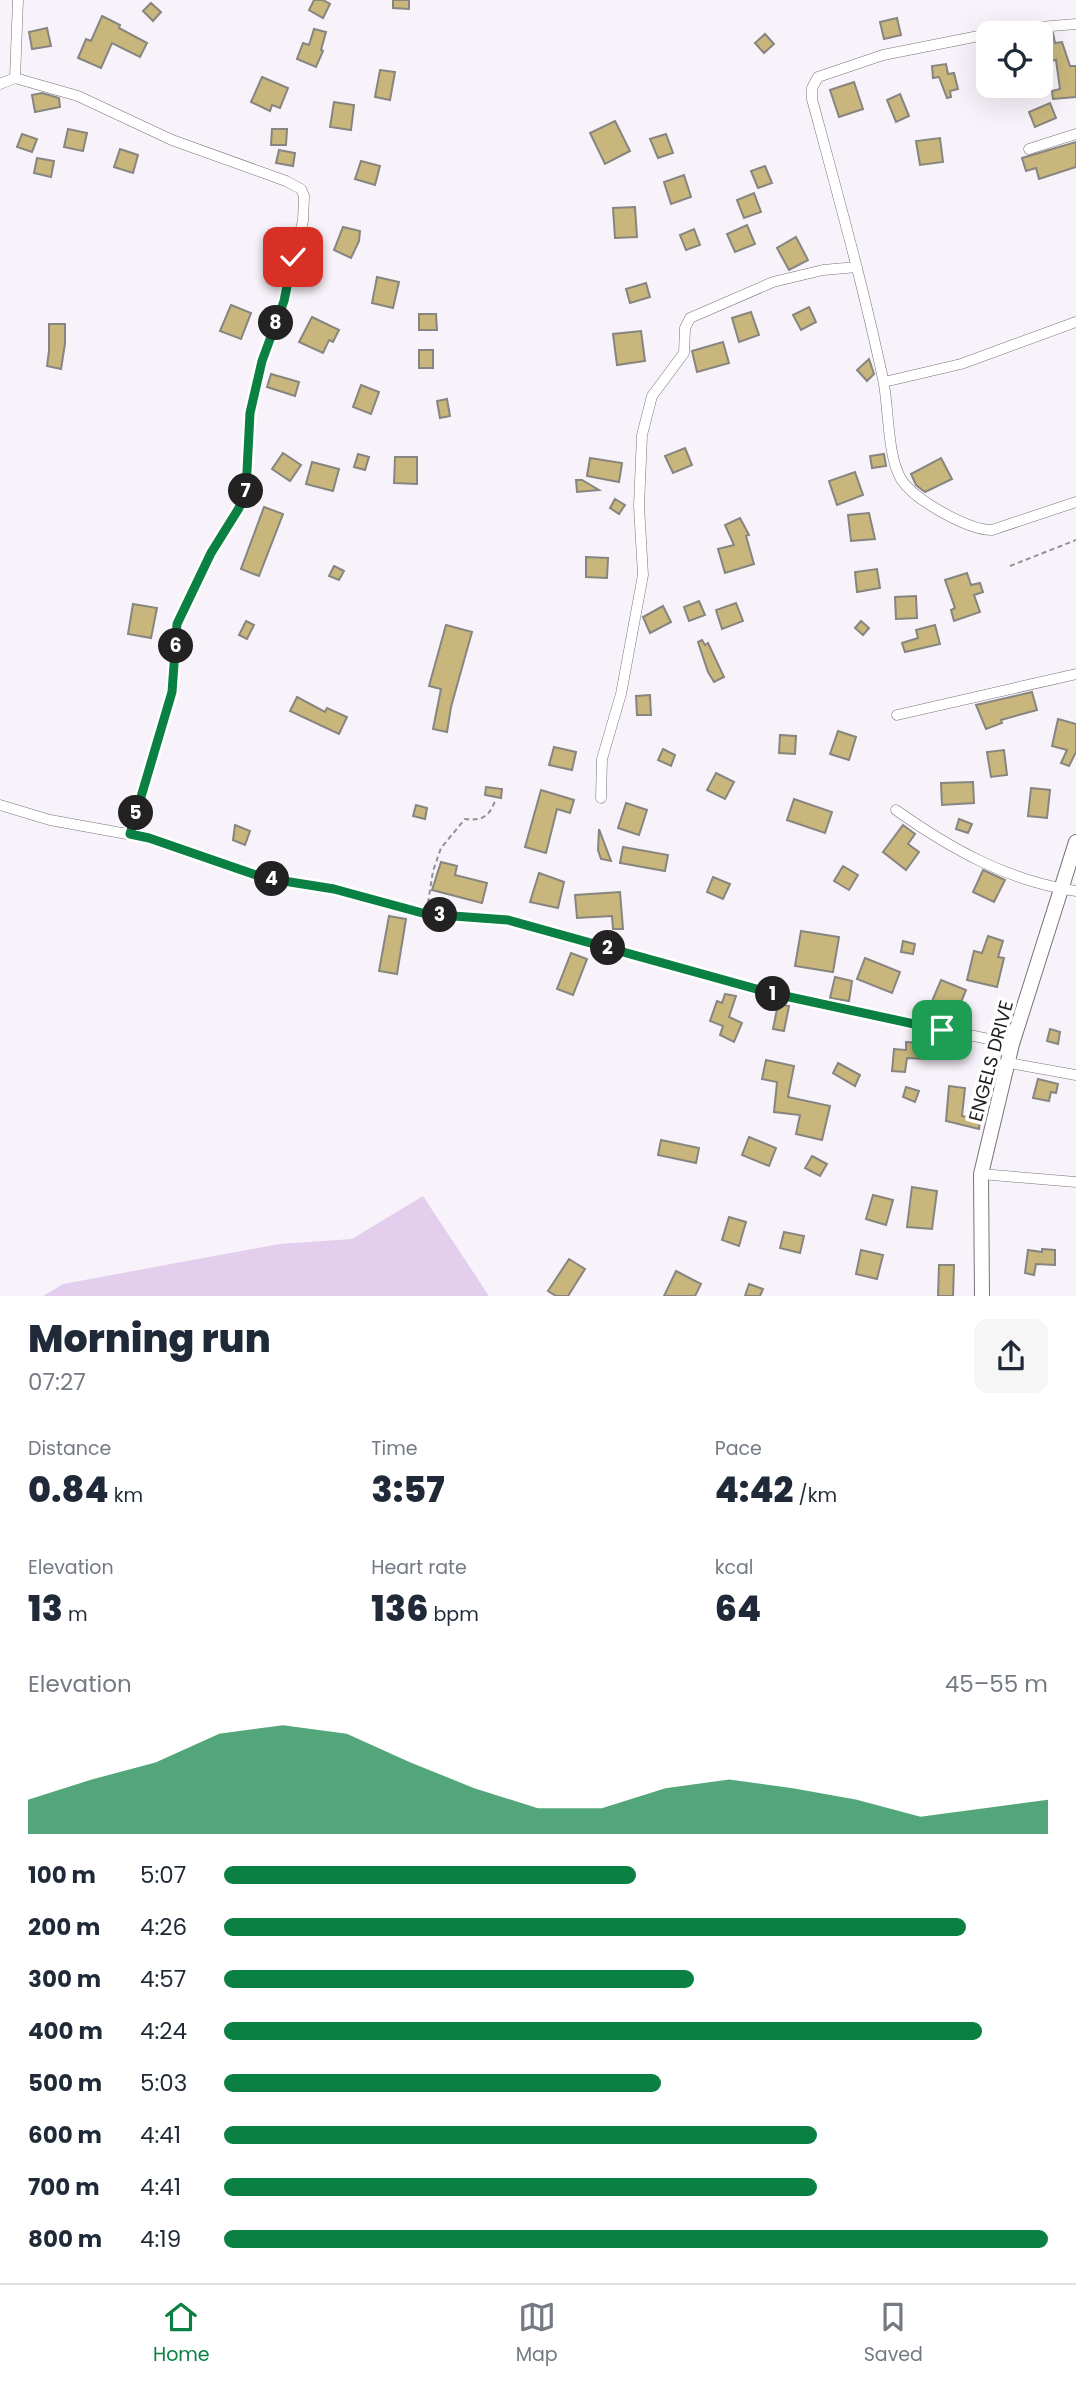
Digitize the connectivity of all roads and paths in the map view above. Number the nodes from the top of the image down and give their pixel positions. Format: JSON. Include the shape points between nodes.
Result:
{"nodes":[{"id":1,"x":18,"y":0,"type":"edge"},
{"id":2,"x":1076,"y":24,"type":"edge"},
{"id":3,"x":1053,"y":26,"type":"edge"},
{"id":4,"x":976,"y":37,"type":"edge"},
{"id":5,"x":15,"y":78,"type":"junction"},
{"id":6,"x":0,"y":84,"type":"edge"},
{"id":7,"x":1076,"y":134,"type":"edge"},
{"id":8,"x":1029,"y":149,"type":"dead end"},
{"id":9,"x":857,"y":267,"type":"junction"},
{"id":10,"x":1076,"y":323,"type":"edge"},
{"id":11,"x":884,"y":382,"type":"junction"},
{"id":12,"x":1076,"y":502,"type":"edge"},
{"id":13,"x":1076,"y":540,"type":"edge"},
{"id":14,"x":1010,"y":566,"type":"dead end"},
{"id":15,"x":1076,"y":674,"type":"edge"},
{"id":16,"x":897,"y":715,"type":"dead end"},
{"id":17,"x":601,"y":798,"type":"dead end"},
{"id":18,"x":495,"y":801,"type":"dead end"},
{"id":19,"x":0,"y":806,"type":"edge"},
{"id":20,"x":896,"y":810,"type":"dead end"},
{"id":21,"x":130,"y":834,"type":"junction"},
{"id":22,"x":1076,"y":842,"type":"edge"},
{"id":23,"x":1069,"y":890,"type":"edge"},
{"id":24,"x":426,"y":914,"type":"junction"},
{"id":25,"x":1012,"y":1044,"type":"junction"},
{"id":26,"x":1009,"y":1063,"type":"junction"},
{"id":27,"x":1076,"y":1075,"type":"edge"},
{"id":28,"x":981,"y":1174,"type":"junction"},
{"id":29,"x":1076,"y":1182,"type":"edge"},
{"id":30,"x":982,"y":1296,"type":"edge"}],
"edges":[{"from":1,"to":5,"type":"street"},
{"from":2,"to":3,"type":"street"},
{"from":4,"to":9,"type":"street","via":[[883,55],[818,77],[812,88]]},
{"from":5,"to":6,"type":"street"},
{"from":5,"to":21,"type":"street","via":[[78,96],[172,140],[286,181],[304,196],[303,221],[284,301],[262,361],[250,413],[246,490],[177,624],[172,692]]},
{"from":7,"to":8,"type":"street"},
{"from":9,"to":11,"type":"street"},
{"from":9,"to":17,"type":"street","via":[[773,282],[690,318],[684,354],[652,396],[642,435],[643,575],[621,694],[602,759]]},
{"from":10,"to":11,"type":"street","via":[[961,364]]},
{"from":11,"to":12,"type":"street","via":[[894,461],[901,479],[943,512],[979,530],[992,530]]},
{"from":13,"to":14,"type":"path"},
{"from":15,"to":16,"type":"street"},
{"from":18,"to":24,"type":"path","via":[[485,817],[465,819],[441,848]]},
{"from":19,"to":21,"type":"street"},
{"from":20,"to":23,"type":"street","via":[[985,865]]},
{"from":21,"to":24,"type":"street","via":[[265,878],[334,889]]},
{"from":22,"to":23,"type":"street","name":"ENGELS DRIVE"},
{"from":23,"to":25,"type":"street","name":"ENGELS DRIVE"},
{"from":24,"to":25,"type":"street","via":[[508,920],[771,993]]},
{"from":25,"to":26,"type":"street","name":"ENGELS DRIVE"},
{"from":26,"to":27,"type":"street"},
{"from":26,"to":28,"type":"street","name":"ENGELS DRIVE"},
{"from":28,"to":29,"type":"street"},
{"from":28,"to":30,"type":"street","name":"ENGELS DRIVE"}]}
